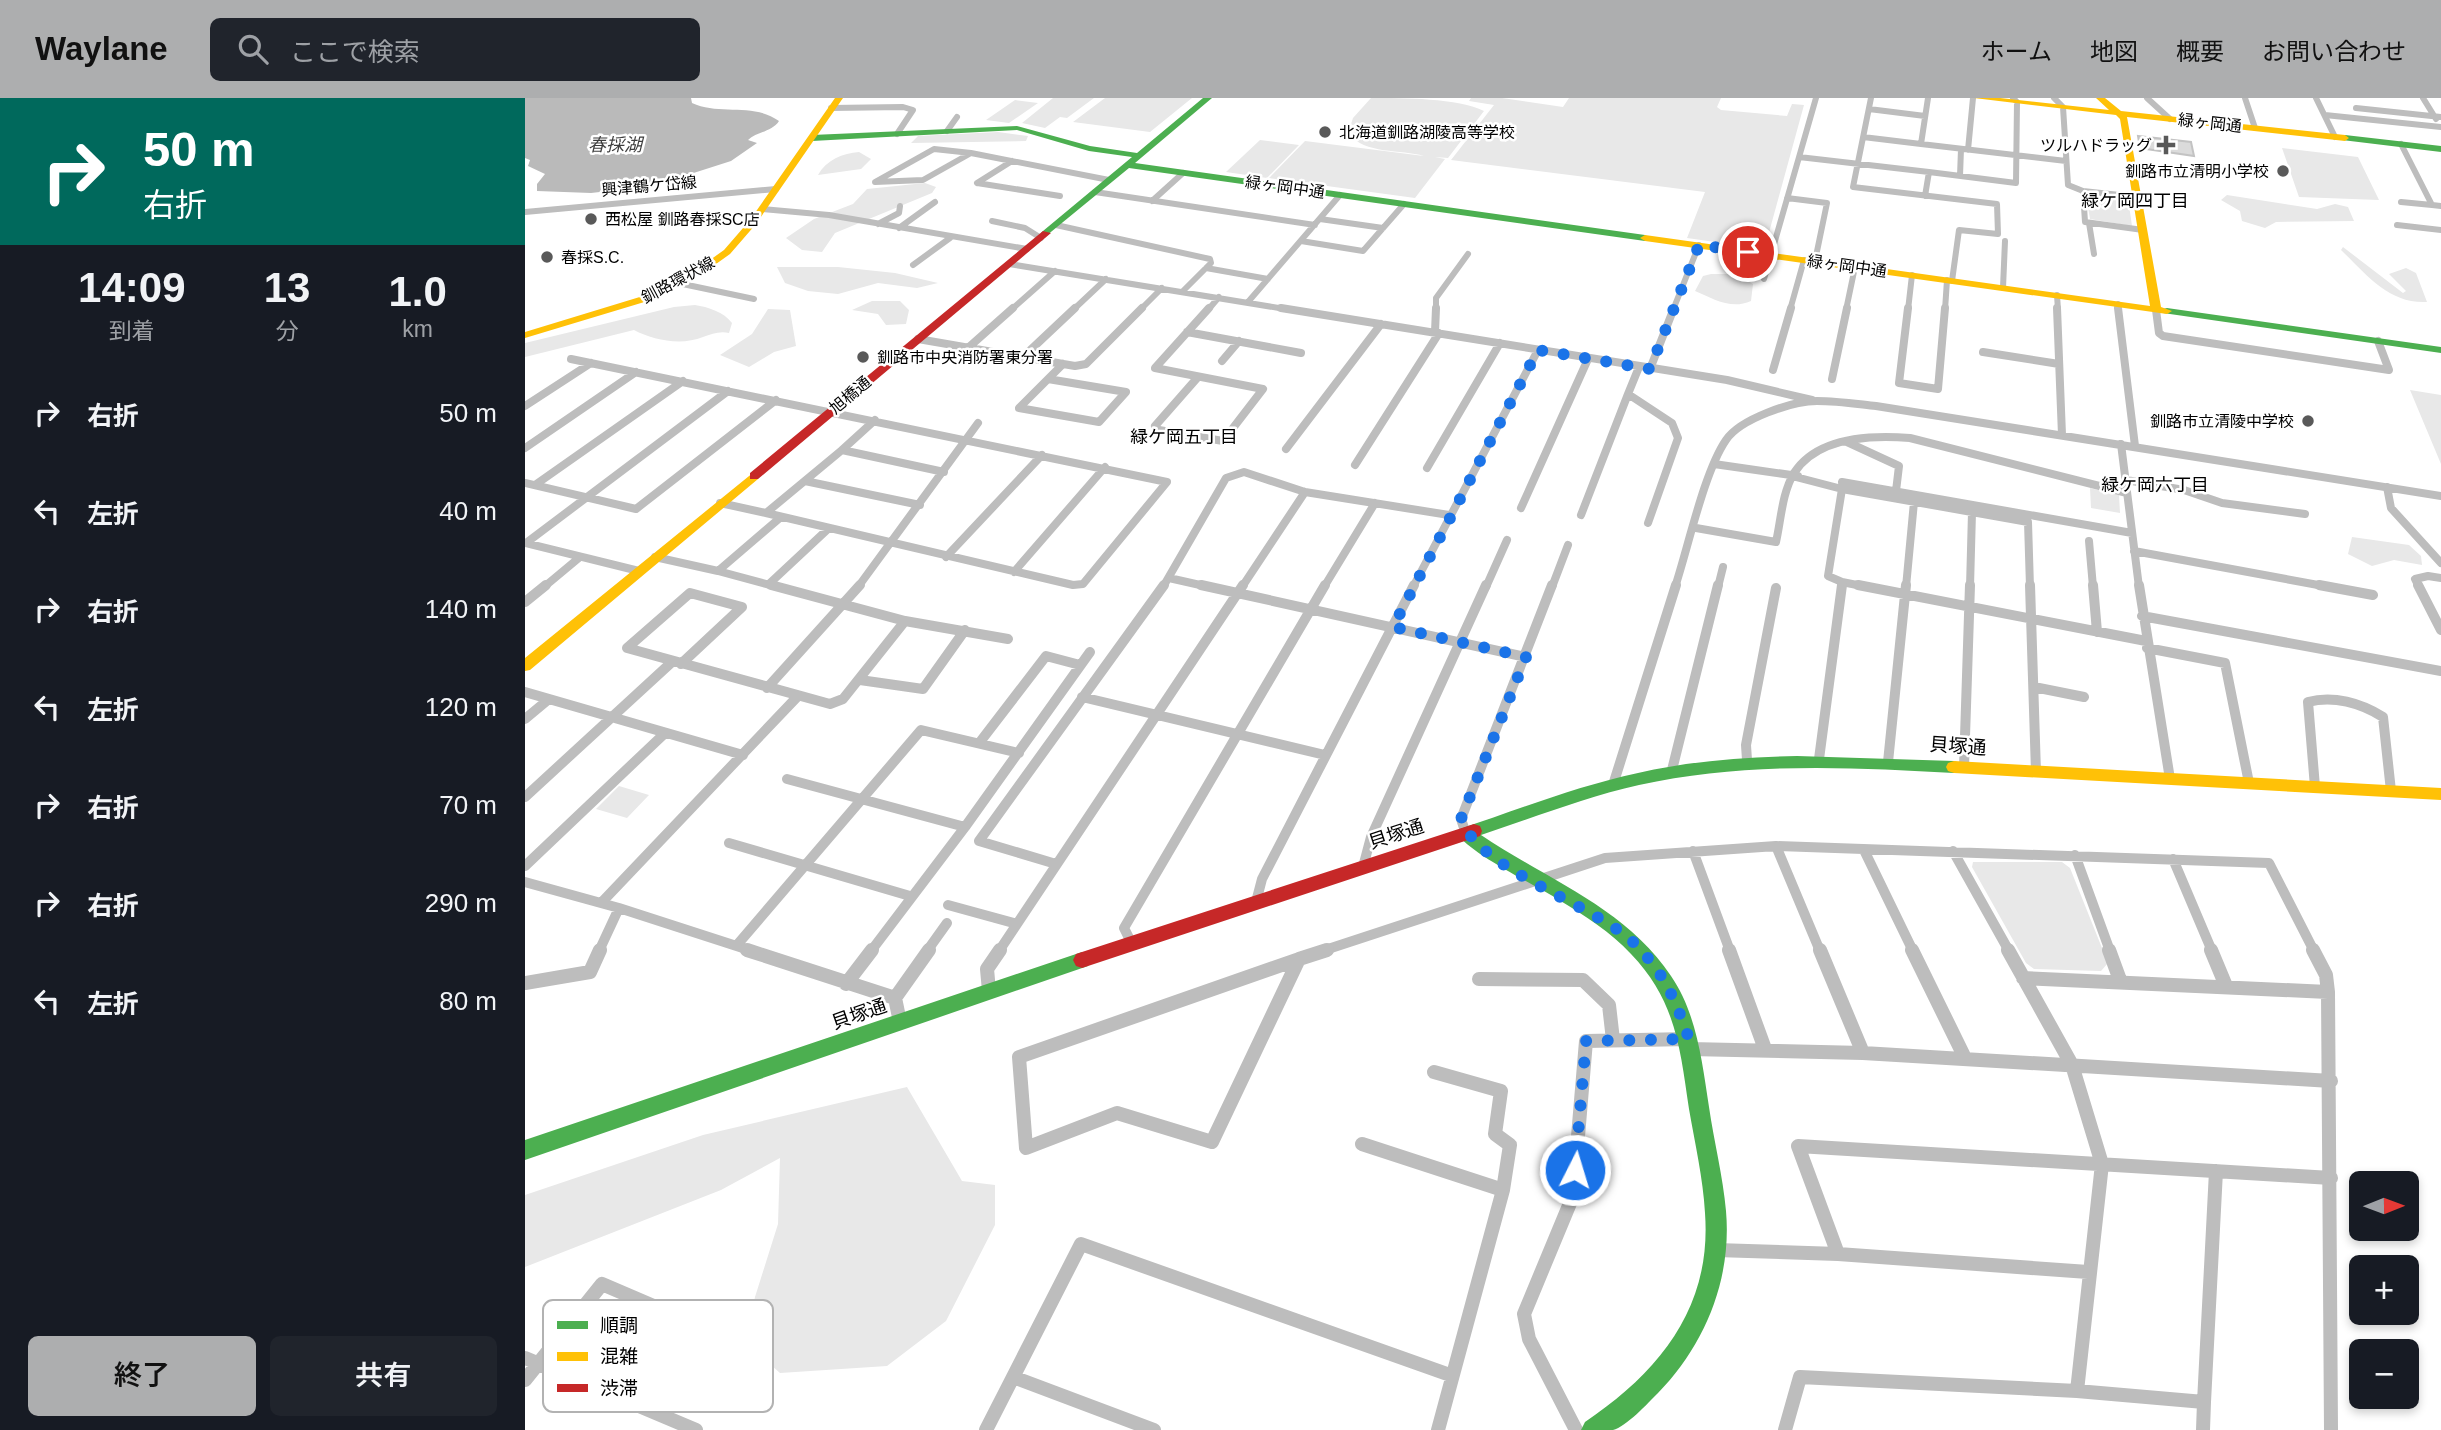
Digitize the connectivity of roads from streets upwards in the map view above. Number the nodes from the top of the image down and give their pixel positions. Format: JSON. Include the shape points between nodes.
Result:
{"nodes":[{"id":1,"x":1208,"y":98,"type":"edge"},
{"id":2,"x":1816,"y":98,"type":"edge"},
{"id":3,"x":1871,"y":98,"type":"edge"},
{"id":4,"x":1928,"y":98,"type":"edge"},
{"id":5,"x":1976,"y":98,"type":"edge"},
{"id":6,"x":2100,"y":98,"type":"edge"},
{"id":7,"x":2147,"y":98,"type":"edge"},
{"id":8,"x":2245,"y":98,"type":"edge"},
{"id":9,"x":2316,"y":98,"type":"edge"},
{"id":10,"x":2423,"y":98,"type":"edge"},
{"id":11,"x":2015,"y":100,"type":"edge"},
{"id":12,"x":835,"y":103,"type":"edge"},
{"id":13,"x":2058,"y":103,"type":"edge"},
{"id":14,"x":2356,"y":108,"type":"dead end"},
{"id":15,"x":1869,"y":109,"type":"junction"},
{"id":16,"x":2119,"y":113,"type":"junction"},
{"id":17,"x":2325,"y":115,"type":"junction"},
{"id":18,"x":1925,"y":116,"type":"junction"},
{"id":19,"x":957,"y":117,"type":"dead end"},
{"id":20,"x":2438,"y":117,"type":"edge"},
{"id":21,"x":2170,"y":119,"type":"junction"},
{"id":22,"x":2255,"y":128,"type":"junction"},
{"id":23,"x":947,"y":131,"type":"junction"},
{"id":24,"x":897,"y":134,"type":"junction"},
{"id":25,"x":1863,"y":137,"type":"junction"},
{"id":26,"x":2335,"y":137,"type":"junction"},
{"id":27,"x":811,"y":138,"type":"junction"},
{"id":28,"x":1921,"y":144,"type":"junction"},
{"id":29,"x":2402,"y":144,"type":"junction"},
{"id":30,"x":1965,"y":149,"type":"junction"},
{"id":31,"x":2441,"y":149,"type":"edge"},
{"id":32,"x":971,"y":153,"type":"junction"},
{"id":33,"x":2017,"y":156,"type":"junction"},
{"id":34,"x":1799,"y":157,"type":"junction"},
{"id":35,"x":1133,"y":160,"type":"junction"},
{"id":36,"x":1012,"y":161,"type":"junction"},
{"id":37,"x":2066,"y":161,"type":"junction"},
{"id":38,"x":1857,"y":164,"type":"junction"},
{"id":39,"x":1929,"y":172,"type":"junction"},
{"id":40,"x":1183,"y":173,"type":"junction"},
{"id":41,"x":1960,"y":176,"type":"junction"},
{"id":42,"x":1109,"y":180,"type":"junction"},
{"id":43,"x":776,"y":188,"type":"junction"},
{"id":44,"x":2083,"y":191,"type":"junction"},
{"id":45,"x":1095,"y":192,"type":"junction"},
{"id":46,"x":1341,"y":195,"type":"junction"},
{"id":47,"x":1925,"y":196,"type":"junction"},
{"id":48,"x":1061,"y":197,"type":"dead end"},
{"id":49,"x":2138,"y":197,"type":"junction"},
{"id":50,"x":1787,"y":198,"type":"junction"},
{"id":51,"x":1152,"y":201,"type":"junction"},
{"id":52,"x":935,"y":202,"type":"dead end"},
{"id":53,"x":2401,"y":202,"type":"dead end"},
{"id":54,"x":1404,"y":204,"type":"junction"},
{"id":55,"x":2432,"y":205,"type":"junction"},
{"id":56,"x":900,"y":206,"type":"dead end"},
{"id":57,"x":2441,"y":206,"type":"edge"},
{"id":58,"x":762,"y":209,"type":"junction"},
{"id":59,"x":525,"y":212,"type":"edge"},
{"id":60,"x":992,"y":221,"type":"dead end"},
{"id":61,"x":1318,"y":222,"type":"junction"},
{"id":62,"x":2089,"y":223,"type":"junction"},
{"id":63,"x":878,"y":224,"type":"junction"},
{"id":64,"x":1056,"y":225,"type":"junction"},
{"id":65,"x":2397,"y":225,"type":"dead end"},
{"id":66,"x":899,"y":228,"type":"junction"},
{"id":67,"x":1383,"y":228,"type":"junction"},
{"id":68,"x":2143,"y":230,"type":"junction"},
{"id":69,"x":2441,"y":230,"type":"edge"},
{"id":70,"x":1041,"y":237,"type":"junction"},
{"id":71,"x":950,"y":238,"type":"junction"},
{"id":72,"x":1301,"y":241,"type":"junction"},
{"id":73,"x":2005,"y":241,"type":"dead end"},
{"id":74,"x":1699,"y":245,"type":"junction"},
{"id":75,"x":1027,"y":249,"type":"junction"},
{"id":76,"x":1468,"y":254,"type":"dead end"},
{"id":77,"x":2094,"y":254,"type":"dead end"},
{"id":78,"x":1770,"y":255,"type":"junction"},
{"id":79,"x":1810,"y":260,"type":"junction"},
{"id":80,"x":1009,"y":264,"type":"junction"},
{"id":81,"x":913,"y":265,"type":"dead end"},
{"id":82,"x":1855,"y":267,"type":"junction"},
{"id":83,"x":1206,"y":268,"type":"junction"},
{"id":84,"x":1055,"y":271,"type":"junction"},
{"id":85,"x":1912,"y":275,"type":"junction"},
{"id":86,"x":1106,"y":279,"type":"junction"},
{"id":87,"x":1268,"y":279,"type":"junction"},
{"id":88,"x":1764,"y":279,"type":"dead end"},
{"id":89,"x":1950,"y":280,"type":"junction"},
{"id":90,"x":678,"y":283,"type":"junction"},
{"id":91,"x":1162,"y":288,"type":"junction"},
{"id":92,"x":2003,"y":288,"type":"junction"},
{"id":93,"x":1182,"y":291,"type":"junction"},
{"id":94,"x":2056,"y":295,"type":"junction"},
{"id":95,"x":1219,"y":297,"type":"junction"},
{"id":96,"x":754,"y":299,"type":"dead end"},
{"id":97,"x":1248,"y":302,"type":"junction"},
{"id":98,"x":2118,"y":304,"type":"junction"},
{"id":99,"x":2156,"y":310,"type":"junction"},
{"id":100,"x":1381,"y":324,"type":"junction"},
{"id":101,"x":1187,"y":332,"type":"junction"},
{"id":102,"x":1437,"y":332,"type":"junction"},
{"id":103,"x":525,"y":335,"type":"edge"},
{"id":104,"x":918,"y":339,"type":"junction"},
{"id":105,"x":1239,"y":341,"type":"junction"},
{"id":106,"x":2378,"y":341,"type":"junction"},
{"id":107,"x":1500,"y":343,"type":"junction"},
{"id":108,"x":969,"y":347,"type":"junction"},
{"id":109,"x":1538,"y":350,"type":"junction"},
{"id":110,"x":2441,"y":350,"type":"edge"},
{"id":111,"x":1983,"y":352,"type":"dead end"},
{"id":112,"x":1301,"y":353,"type":"dead end"},
{"id":113,"x":1023,"y":357,"type":"junction"},
{"id":114,"x":571,"y":359,"type":"dead end"},
{"id":115,"x":1588,"y":359,"type":"junction"},
{"id":116,"x":1222,"y":361,"type":"dead end"},
{"id":117,"x":591,"y":363,"type":"junction"},
{"id":118,"x":1063,"y":364,"type":"junction"},
{"id":119,"x":2059,"y":364,"type":"junction"},
{"id":120,"x":1639,"y":367,"type":"junction"},
{"id":121,"x":1650,"y":369,"type":"junction"},
{"id":122,"x":1773,"y":369,"type":"dead end"},
{"id":123,"x":636,"y":372,"type":"junction"},
{"id":124,"x":1198,"y":377,"type":"junction"},
{"id":125,"x":1048,"y":379,"type":"junction"},
{"id":126,"x":1832,"y":379,"type":"dead end"},
{"id":127,"x":683,"y":381,"type":"junction"},
{"id":128,"x":728,"y":391,"type":"junction"},
{"id":129,"x":1627,"y":394,"type":"junction"},
{"id":130,"x":776,"y":400,"type":"junction"},
{"id":131,"x":1815,"y":401,"type":"junction"},
{"id":132,"x":525,"y":406,"type":"edge"},
{"id":133,"x":831,"y":411,"type":"junction"},
{"id":134,"x":875,"y":420,"type":"junction"},
{"id":135,"x":978,"y":423,"type":"dead end"},
{"id":136,"x":2062,"y":435,"type":"junction"},
{"id":137,"x":967,"y":439,"type":"junction"},
{"id":138,"x":1847,"y":442,"type":"junction"},
{"id":139,"x":2121,"y":444,"type":"junction"},
{"id":140,"x":2135,"y":446,"type":"junction"},
{"id":141,"x":525,"y":448,"type":"edge"},
{"id":142,"x":1286,"y":449,"type":"dead end"},
{"id":143,"x":842,"y":450,"type":"junction"},
{"id":144,"x":1042,"y":455,"type":"junction"},
{"id":145,"x":1714,"y":464,"type":"junction"},
{"id":146,"x":1355,"y":465,"type":"dead end"},
{"id":147,"x":1105,"y":467,"type":"junction"},
{"id":148,"x":1427,"y":468,"type":"dead end"},
{"id":149,"x":944,"y":471,"type":"junction"},
{"id":150,"x":1792,"y":476,"type":"junction"},
{"id":151,"x":2126,"y":480,"type":"junction"},
{"id":152,"x":805,"y":481,"type":"junction"},
{"id":153,"x":530,"y":484,"type":"edge"},
{"id":154,"x":2387,"y":487,"type":"junction"},
{"id":155,"x":1842,"y":489,"type":"junction"},
{"id":156,"x":1896,"y":491,"type":"junction"},
{"id":157,"x":1305,"y":492,"type":"junction"},
{"id":158,"x":2127,"y":494,"type":"junction"},
{"id":159,"x":2440,"y":497,"type":"edge"},
{"id":160,"x":585,"y":498,"type":"junction"},
{"id":161,"x":1914,"y":502,"type":"junction"},
{"id":162,"x":720,"y":503,"type":"junction"},
{"id":163,"x":1375,"y":503,"type":"junction"},
{"id":164,"x":920,"y":505,"type":"junction"},
{"id":165,"x":1521,"y":508,"type":"dead end"},
{"id":166,"x":1972,"y":512,"type":"junction"},
{"id":167,"x":766,"y":513,"type":"junction"},
{"id":168,"x":1449,"y":514,"type":"junction"},
{"id":169,"x":2305,"y":514,"type":"dead end"},
{"id":170,"x":1581,"y":515,"type":"dead end"},
{"id":171,"x":782,"y":517,"type":"junction"},
{"id":172,"x":1648,"y":523,"type":"dead end"},
{"id":173,"x":829,"y":528,"type":"junction"},
{"id":174,"x":1696,"y":528,"type":"junction"},
{"id":175,"x":2132,"y":533,"type":"junction"},
{"id":176,"x":1507,"y":540,"type":"dead end"},
{"id":177,"x":2089,"y":541,"type":"dead end"},
{"id":178,"x":525,"y":543,"type":"edge"},
{"id":179,"x":891,"y":544,"type":"junction"},
{"id":180,"x":1568,"y":545,"type":"dead end"},
{"id":181,"x":2134,"y":551,"type":"junction"},
{"id":182,"x":580,"y":557,"type":"junction"},
{"id":183,"x":655,"y":557,"type":"junction"},
{"id":184,"x":946,"y":557,"type":"junction"},
{"id":185,"x":2441,"y":563,"type":"edge"},
{"id":186,"x":1723,"y":567,"type":"dead end"},
{"id":187,"x":639,"y":570,"type":"junction"},
{"id":188,"x":718,"y":571,"type":"junction"},
{"id":189,"x":1014,"y":572,"type":"junction"},
{"id":190,"x":1169,"y":578,"type":"junction"},
{"id":191,"x":2441,"y":578,"type":"edge"},
{"id":192,"x":1842,"y":582,"type":"junction"},
{"id":193,"x":769,"y":584,"type":"junction"},
{"id":194,"x":1776,"y":588,"type":"dead end"},
{"id":195,"x":1237,"y":592,"type":"junction"},
{"id":196,"x":1903,"y":594,"type":"junction"},
{"id":197,"x":2372,"y":594,"type":"dead end"},
{"id":198,"x":525,"y":602,"type":"edge"},
{"id":199,"x":843,"y":605,"type":"junction"},
{"id":200,"x":1968,"y":607,"type":"junction"},
{"id":201,"x":1311,"y":609,"type":"junction"},
{"id":202,"x":2142,"y":616,"type":"junction"},
{"id":203,"x":2032,"y":618,"type":"junction"},
{"id":204,"x":905,"y":621,"type":"junction"},
{"id":205,"x":1393,"y":627,"type":"junction"},
{"id":206,"x":2441,"y":630,"type":"edge"},
{"id":207,"x":965,"y":631,"type":"junction"},
{"id":208,"x":2097,"y":632,"type":"junction"},
{"id":209,"x":1008,"y":639,"type":"dead end"},
{"id":210,"x":1461,"y":642,"type":"junction"},
{"id":211,"x":2146,"y":645,"type":"junction"},
{"id":212,"x":1090,"y":652,"type":"dead end"},
{"id":213,"x":1526,"y":657,"type":"junction"},
{"id":214,"x":677,"y":663,"type":"junction"},
{"id":215,"x":1080,"y":664,"type":"junction"},
{"id":216,"x":525,"y":666,"type":"edge"},
{"id":217,"x":2441,"y":671,"type":"edge"},
{"id":218,"x":860,"y":680,"type":"junction"},
{"id":219,"x":2034,"y":687,"type":"junction"},
{"id":220,"x":767,"y":688,"type":"junction"},
{"id":221,"x":525,"y":692,"type":"edge"},
{"id":222,"x":798,"y":696,"type":"junction"},
{"id":223,"x":1082,"y":697,"type":"junction"},
{"id":224,"x":2084,"y":697,"type":"dead end"},
{"id":225,"x":549,"y":699,"type":"junction"},
{"id":226,"x":1157,"y":715,"type":"junction"},
{"id":227,"x":613,"y":718,"type":"junction"},
{"id":228,"x":525,"y":719,"type":"edge"},
{"id":229,"x":665,"y":733,"type":"junction"},
{"id":230,"x":1236,"y":733,"type":"junction"},
{"id":231,"x":980,"y":742,"type":"junction"},
{"id":232,"x":1020,"y":753,"type":"junction"},
{"id":233,"x":743,"y":755,"type":"junction"},
{"id":234,"x":1325,"y":755,"type":"junction"},
{"id":235,"x":1819,"y":759,"type":"junction"},
{"id":236,"x":1747,"y":760,"type":"junction"},
{"id":237,"x":1888,"y":762,"type":"junction"},
{"id":238,"x":1963,"y":767,"type":"junction"},
{"id":239,"x":1672,"y":770,"type":"junction"},
{"id":240,"x":2036,"y":772,"type":"junction"},
{"id":241,"x":787,"y":779,"type":"dead end"},
{"id":242,"x":2169,"y":779,"type":"junction"},
{"id":243,"x":2249,"y":783,"type":"junction"},
{"id":244,"x":1613,"y":785,"type":"junction"},
{"id":245,"x":2315,"y":787,"type":"junction"},
{"id":246,"x":2391,"y":792,"type":"junction"},
{"id":247,"x":2441,"y":794,"type":"edge"},
{"id":248,"x":525,"y":797,"type":"edge"},
{"id":249,"x":863,"y":800,"type":"junction"},
{"id":250,"x":965,"y":827,"type":"junction"},
{"id":251,"x":1466,"y":834,"type":"junction"},
{"id":252,"x":729,"y":843,"type":"dead end"},
{"id":253,"x":1776,"y":846,"type":"junction"},
{"id":254,"x":1864,"y":850,"type":"junction"},
{"id":255,"x":1953,"y":850,"type":"junction"},
{"id":256,"x":1693,"y":851,"type":"junction"},
{"id":257,"x":2075,"y":855,"type":"junction"},
{"id":258,"x":2173,"y":859,"type":"junction"},
{"id":259,"x":1056,"y":864,"type":"junction"},
{"id":260,"x":805,"y":865,"type":"junction"},
{"id":261,"x":525,"y":866,"type":"edge"},
{"id":262,"x":1363,"y":867,"type":"junction"},
{"id":263,"x":525,"y":881,"type":"edge"},
{"id":264,"x":1534,"y":881,"type":"junction"},
{"id":265,"x":910,"y":896,"type":"junction"},
{"id":266,"x":602,"y":902,"type":"junction"},
{"id":267,"x":1257,"y":902,"type":"junction"},
{"id":268,"x":948,"y":905,"type":"dead end"},
{"id":269,"x":619,"y":908,"type":"junction"},
{"id":270,"x":947,"y":923,"type":"dead end"},
{"id":271,"x":1017,"y":924,"type":"junction"},
{"id":272,"x":1132,"y":944,"type":"junction"},
{"id":273,"x":737,"y":946,"type":"junction"},
{"id":274,"x":1299,"y":959,"type":"junction"},
{"id":275,"x":2023,"y":978,"type":"junction"},
{"id":276,"x":1479,"y":979,"type":"dead end"},
{"id":277,"x":2120,"y":980,"type":"junction"},
{"id":278,"x":525,"y":984,"type":"edge"},
{"id":279,"x":846,"y":984,"type":"junction"},
{"id":280,"x":2226,"y":986,"type":"junction"},
{"id":281,"x":989,"y":992,"type":"junction"},
{"id":282,"x":2328,"y":992,"type":"junction"},
{"id":283,"x":895,"y":998,"type":"junction"},
{"id":284,"x":900,"y":1022,"type":"junction"},
{"id":285,"x":1613,"y":1040,"type":"junction"},
{"id":286,"x":1690,"y":1044,"type":"junction"},
{"id":287,"x":1765,"y":1049,"type":"junction"},
{"id":288,"x":1863,"y":1053,"type":"junction"},
{"id":289,"x":1965,"y":1058,"type":"junction"},
{"id":290,"x":2072,"y":1065,"type":"junction"},
{"id":291,"x":1434,"y":1072,"type":"dead end"},
{"id":292,"x":2331,"y":1081,"type":"junction"},
{"id":293,"x":1362,"y":1144,"type":"dead end"},
{"id":294,"x":525,"y":1150,"type":"edge"},
{"id":295,"x":2102,"y":1164,"type":"junction"},
{"id":296,"x":2216,"y":1171,"type":"junction"},
{"id":297,"x":2331,"y":1178,"type":"junction"},
{"id":298,"x":1503,"y":1190,"type":"junction"},
{"id":299,"x":1716,"y":1250,"type":"junction"},
{"id":300,"x":1838,"y":1254,"type":"junction"},
{"id":301,"x":2088,"y":1272,"type":"junction"},
{"id":302,"x":587,"y":1300,"type":"edge"},
{"id":303,"x":639,"y":1300,"type":"edge"},
{"id":304,"x":543,"y":1348,"type":"edge"},
{"id":305,"x":531,"y":1361,"type":"edge"},
{"id":306,"x":1450,"y":1375,"type":"junction"},
{"id":307,"x":1013,"y":1377,"type":"junction"},
{"id":308,"x":525,"y":1380,"type":"edge"},
{"id":309,"x":2077,"y":1391,"type":"junction"},
{"id":310,"x":2204,"y":1402,"type":"junction"},
{"id":311,"x":653,"y":1412,"type":"edge"},
{"id":312,"x":696,"y":1430,"type":"edge"},
{"id":313,"x":986,"y":1430,"type":"edge"},
{"id":314,"x":1154,"y":1430,"type":"edge"},
{"id":315,"x":1437,"y":1430,"type":"edge"},
{"id":316,"x":1576,"y":1430,"type":"edge"},
{"id":317,"x":1593,"y":1430,"type":"edge"},
{"id":318,"x":1785,"y":1430,"type":"edge"},
{"id":319,"x":2203,"y":1430,"type":"edge"},
{"id":320,"x":2331,"y":1430,"type":"edge"}],
"edges":[{"from":1,"to":35,"type":"street","name":"旭橋通"},
{"from":2,"to":34,"type":"street"},
{"from":3,"to":15,"type":"street"},
{"from":4,"to":18,"type":"street"},
{"from":5,"to":11,"type":"street","name":"緑ヶ岡通"},
{"from":5,"to":30,"type":"street"},
{"from":6,"to":16,"type":"street"},
{"from":7,"to":21,"type":"street"},
{"from":8,"to":22,"type":"street"},
{"from":9,"to":17,"type":"street"},
{"from":10,"to":20,"type":"street"},
{"from":11,"to":13,"type":"street","name":"緑ヶ岡通"},
{"from":11,"to":33,"type":"street"},
{"from":12,"to":24,"type":"street","via":[[913,110]]},
{"from":12,"to":27,"type":"street","name":"釧路環状線"},
{"from":13,"to":16,"type":"street","name":"緑ヶ岡通"},
{"from":13,"to":37,"type":"street"},
{"from":14,"to":20,"type":"street"},
{"from":15,"to":18,"type":"street"},
{"from":15,"to":25,"type":"street"},
{"from":16,"to":21,"type":"street","name":"緑ヶ岡通"},
{"from":16,"to":49,"type":"street","via":[[2125,118]]},
{"from":17,"to":20,"type":"street","via":[[2441,127]]},
{"from":17,"to":26,"type":"street"},
{"from":18,"to":28,"type":"street"},
{"from":19,"to":23,"type":"street"},
{"from":21,"to":22,"type":"street","name":"緑ヶ岡通"},
{"from":22,"to":26,"type":"street","name":"緑ヶ岡通"},
{"from":23,"to":24,"type":"street","name":"緑ヶ岡中通"},
{"from":23,"to":35,"type":"street","name":"緑ヶ岡中通","via":[[1025,129]]},
{"from":24,"to":27,"type":"street","name":"緑ヶ岡中通"},
{"from":25,"to":28,"type":"street"},
{"from":25,"to":38,"type":"street"},
{"from":26,"to":29,"type":"street","name":"緑ヶ岡通"},
{"from":27,"to":43,"type":"street","name":"釧路環状線"},
{"from":28,"to":30,"type":"street"},
{"from":29,"to":31,"type":"street","name":"緑ヶ岡通"},
{"from":29,"to":55,"type":"street"},
{"from":30,"to":33,"type":"street"},
{"from":30,"to":41,"type":"street"},
{"from":32,"to":32,"type":"street","via":[[923,180],[875,182],[934,149]]},
{"from":32,"to":36,"type":"street"},
{"from":33,"to":37,"type":"street"},
{"from":33,"to":41,"type":"street","via":[[2016,183]]},
{"from":34,"to":38,"type":"street"},
{"from":34,"to":50,"type":"street"},
{"from":35,"to":40,"type":"street","name":"緑ヶ岡中通"},
{"from":35,"to":42,"type":"street","name":"旭橋通"},
{"from":36,"to":42,"type":"street"},
{"from":36,"to":48,"type":"street","via":[[977,183]]},
{"from":37,"to":44,"type":"street","via":[[2068,185]]},
{"from":38,"to":39,"type":"street"},
{"from":38,"to":47,"type":"street","via":[[1853,187]]},
{"from":39,"to":41,"type":"street"},
{"from":39,"to":47,"type":"street"},
{"from":40,"to":46,"type":"street","name":"緑ヶ岡中通"},
{"from":40,"to":51,"type":"street"},
{"from":42,"to":45,"type":"street","name":"旭橋通"},
{"from":43,"to":58,"type":"street","name":"釧路環状線"},
{"from":43,"to":59,"type":"street","name":"興津鶴ケ岱線"},
{"from":44,"to":49,"type":"street"},
{"from":44,"to":62,"type":"street","via":[[2085,222]]},
{"from":45,"to":51,"type":"street"},
{"from":45,"to":64,"type":"street","name":"旭橋通"},
{"from":46,"to":54,"type":"street","name":"緑ヶ岡中通"},
{"from":46,"to":61,"type":"street"},
{"from":47,"to":89,"type":"street","via":[[1997,204],[1998,234],[1959,230]]},
{"from":49,"to":68,"type":"street"},
{"from":50,"to":78,"type":"street"},
{"from":50,"to":79,"type":"street","via":[[1827,203]]},
{"from":51,"to":61,"type":"street"},
{"from":52,"to":66,"type":"street"},
{"from":53,"to":55,"type":"street"},
{"from":54,"to":67,"type":"street"},
{"from":54,"to":74,"type":"street","name":"緑ヶ岡中通"},
{"from":55,"to":57,"type":"street"},
{"from":56,"to":63,"type":"street","via":[[899,213]]},
{"from":58,"to":63,"type":"street"},
{"from":58,"to":90,"type":"street","name":"釧路環状線","via":[[727,252]]},
{"from":60,"to":70,"type":"street","via":[[1025,228]]},
{"from":61,"to":67,"type":"street"},
{"from":61,"to":72,"type":"street"},
{"from":62,"to":68,"type":"street"},
{"from":62,"to":77,"type":"street"},
{"from":63,"to":66,"type":"street"},
{"from":64,"to":70,"type":"street","name":"旭橋通"},
{"from":64,"to":83,"type":"street","via":[[1210,259]]},
{"from":65,"to":69,"type":"street"},
{"from":66,"to":71,"type":"street"},
{"from":67,"to":72,"type":"street","via":[[1363,251]]},
{"from":68,"to":99,"type":"street"},
{"from":70,"to":75,"type":"street","name":"旭橋通"},
{"from":71,"to":75,"type":"street"},
{"from":71,"to":81,"type":"street"},
{"from":72,"to":87,"type":"street"},
{"from":73,"to":92,"type":"street"},
{"from":74,"to":78,"type":"street","name":"緑ヶ岡中通"},
{"from":74,"to":121,"type":"street"},
{"from":75,"to":80,"type":"street","name":"旭橋通"},
{"from":76,"to":102,"type":"street","via":[[1436,298]]},
{"from":78,"to":79,"type":"street","name":"緑ヶ岡中通"},
{"from":78,"to":88,"type":"street"},
{"from":79,"to":82,"type":"street","name":"緑ヶ岡中通"},
{"from":79,"to":122,"type":"street"},
{"from":80,"to":84,"type":"street"},
{"from":80,"to":104,"type":"street","name":"旭橋通"},
{"from":82,"to":85,"type":"street","name":"緑ヶ岡中通"},
{"from":82,"to":126,"type":"street"},
{"from":83,"to":87,"type":"street"},
{"from":83,"to":93,"type":"street"},
{"from":84,"to":86,"type":"street"},
{"from":84,"to":108,"type":"street"},
{"from":85,"to":89,"type":"street","name":"緑ヶ岡中通"},
{"from":85,"to":89,"type":"street","via":[[1899,383],[1938,389]]},
{"from":86,"to":91,"type":"street"},
{"from":86,"to":113,"type":"street"},
{"from":87,"to":97,"type":"street"},
{"from":89,"to":92,"type":"street","name":"緑ヶ岡中通"},
{"from":90,"to":96,"type":"street"},
{"from":90,"to":103,"type":"street","name":"釧路環状線","via":[[606,313]]},
{"from":91,"to":93,"type":"street"},
{"from":91,"to":118,"type":"street","via":[[1086,364]]},
{"from":92,"to":94,"type":"street","name":"緑ヶ岡中通"},
{"from":93,"to":95,"type":"street"},
{"from":94,"to":98,"type":"street","name":"緑ヶ岡中通"},
{"from":94,"to":119,"type":"street"},
{"from":95,"to":97,"type":"street"},
{"from":95,"to":101,"type":"street"},
{"from":97,"to":100,"type":"street"},
{"from":98,"to":99,"type":"street","name":"緑ヶ岡中通"},
{"from":98,"to":140,"type":"street"},
{"from":99,"to":106,"type":"street","name":"緑ヶ岡中通"},
{"from":99,"to":106,"type":"street","via":[[2163,336],[2389,370]]},
{"from":100,"to":102,"type":"street"},
{"from":100,"to":142,"type":"street"},
{"from":101,"to":105,"type":"street"},
{"from":101,"to":124,"type":"street","via":[[1155,368]]},
{"from":102,"to":107,"type":"street"},
{"from":102,"to":146,"type":"street"},
{"from":104,"to":108,"type":"street"},
{"from":104,"to":133,"type":"street","name":"旭橋通"},
{"from":105,"to":112,"type":"street"},
{"from":105,"to":116,"type":"street"},
{"from":106,"to":110,"type":"street","name":"緑ヶ岡中通"},
{"from":107,"to":109,"type":"street"},
{"from":107,"to":148,"type":"street"},
{"from":108,"to":113,"type":"street"},
{"from":109,"to":115,"type":"street"},
{"from":109,"to":168,"type":"street"},
{"from":111,"to":119,"type":"street"},
{"from":113,"to":118,"type":"street"},
{"from":114,"to":117,"type":"street"},
{"from":115,"to":120,"type":"street"},
{"from":115,"to":165,"type":"street"},
{"from":117,"to":123,"type":"street"},
{"from":117,"to":132,"type":"street"},
{"from":118,"to":125,"type":"street"},
{"from":119,"to":136,"type":"street"},
{"from":120,"to":121,"type":"street"},
{"from":120,"to":129,"type":"street"},
{"from":121,"to":131,"type":"street","via":[[1727,380]]},
{"from":123,"to":127,"type":"street"},
{"from":123,"to":141,"type":"street"},
{"from":124,"to":124,"type":"street","via":[[1155,426],[1223,441],[1263,389]]},
{"from":125,"to":125,"type":"street","via":[[1019,408],[1099,422],[1126,393]]},
{"from":127,"to":128,"type":"street"},
{"from":127,"to":153,"type":"street"},
{"from":128,"to":130,"type":"street"},
{"from":128,"to":160,"type":"street"},
{"from":129,"to":170,"type":"street"},
{"from":129,"to":172,"type":"street","via":[[1677,429],[1678,438]]},
{"from":130,"to":133,"type":"street"},
{"from":130,"to":160,"type":"street","via":[[636,509]]},
{"from":131,"to":136,"type":"street"},
{"from":131,"to":145,"type":"street","via":[[1740,425],[1726,439]]},
{"from":133,"to":134,"type":"street"},
{"from":133,"to":162,"type":"street","name":"旭橋通"},
{"from":134,"to":137,"type":"street"},
{"from":134,"to":143,"type":"street"},
{"from":135,"to":137,"type":"street"},
{"from":136,"to":139,"type":"street"},
{"from":137,"to":144,"type":"street"},
{"from":137,"to":149,"type":"street"},
{"from":138,"to":150,"type":"street","via":[[1808,457]]},
{"from":138,"to":156,"type":"street","via":[[1899,466]]},
{"from":138,"to":158,"type":"street","via":[[1875,435],[1910,438]]},
{"from":139,"to":140,"type":"street"},
{"from":139,"to":151,"type":"street"},
{"from":140,"to":154,"type":"street"},
{"from":143,"to":149,"type":"street"},
{"from":143,"to":152,"type":"street"},
{"from":144,"to":147,"type":"street"},
{"from":144,"to":184,"type":"street"},
{"from":145,"to":150,"type":"street"},
{"from":145,"to":174,"type":"street"},
{"from":147,"to":189,"type":"street"},
{"from":147,"to":189,"type":"street","via":[[1167,482],[1083,584]]},
{"from":149,"to":164,"type":"street"},
{"from":150,"to":155,"type":"street"},
{"from":150,"to":156,"type":"street"},
{"from":150,"to":174,"type":"street","via":[[1776,542]]},
{"from":151,"to":158,"type":"street"},
{"from":151,"to":169,"type":"street","via":[[2184,490],[2222,503]]},
{"from":152,"to":164,"type":"street"},
{"from":152,"to":167,"type":"street"},
{"from":153,"to":160,"type":"street"},
{"from":154,"to":159,"type":"street"},
{"from":154,"to":185,"type":"street","via":[[2391,508]]},
{"from":155,"to":161,"type":"street"},
{"from":155,"to":192,"type":"street","via":[[1828,576]]},
{"from":156,"to":175,"type":"street"},
{"from":157,"to":163,"type":"street"},
{"from":157,"to":190,"type":"street","via":[[1244,472],[1226,478],[1189,535]]},
{"from":157,"to":195,"type":"street"},
{"from":158,"to":175,"type":"street"},
{"from":160,"to":178,"type":"street"},
{"from":161,"to":166,"type":"street"},
{"from":161,"to":196,"type":"street"},
{"from":162,"to":167,"type":"street"},
{"from":162,"to":183,"type":"street","name":"旭橋通"},
{"from":163,"to":168,"type":"street"},
{"from":163,"to":201,"type":"street"},
{"from":164,"to":179,"type":"street"},
{"from":166,"to":200,"type":"street"},
{"from":166,"to":203,"type":"street","via":[[2028,522]]},
{"from":167,"to":171,"type":"street"},
{"from":168,"to":205,"type":"street"},
{"from":171,"to":173,"type":"street"},
{"from":171,"to":188,"type":"street"},
{"from":173,"to":179,"type":"street"},
{"from":173,"to":193,"type":"street"},
{"from":174,"to":244,"type":"street"},
{"from":175,"to":181,"type":"street"},
{"from":176,"to":210,"type":"street"},
{"from":177,"to":208,"type":"street"},
{"from":178,"to":182,"type":"street"},
{"from":179,"to":184,"type":"street"},
{"from":179,"to":199,"type":"street"},
{"from":180,"to":213,"type":"street"},
{"from":181,"to":197,"type":"street"},
{"from":181,"to":202,"type":"street"},
{"from":182,"to":187,"type":"street"},
{"from":182,"to":198,"type":"street"},
{"from":183,"to":187,"type":"street","name":"旭橋通"},
{"from":183,"to":188,"type":"street"},
{"from":184,"to":189,"type":"street"},
{"from":186,"to":239,"type":"street"},
{"from":187,"to":216,"type":"street","name":"旭橋通"},
{"from":188,"to":193,"type":"street"},
{"from":190,"to":195,"type":"street"},
{"from":190,"to":223,"type":"street"},
{"from":191,"to":206,"type":"street","via":[[2415,579]]},
{"from":192,"to":196,"type":"street"},
{"from":192,"to":235,"type":"street"},
{"from":193,"to":199,"type":"street"},
{"from":194,"to":236,"type":"street"},
{"from":195,"to":201,"type":"street"},
{"from":195,"to":226,"type":"street"},
{"from":196,"to":200,"type":"street"},
{"from":196,"to":237,"type":"street"},
{"from":199,"to":204,"type":"street"},
{"from":199,"to":220,"type":"street","via":[[815,642]]},
{"from":200,"to":203,"type":"street"},
{"from":200,"to":238,"type":"street"},
{"from":201,"to":205,"type":"street"},
{"from":201,"to":230,"type":"street"},
{"from":202,"to":211,"type":"street"},
{"from":202,"to":217,"type":"street"},
{"from":203,"to":208,"type":"street"},
{"from":203,"to":219,"type":"street"},
{"from":204,"to":207,"type":"street"},
{"from":204,"to":218,"type":"street"},
{"from":205,"to":210,"type":"street"},
{"from":205,"to":234,"type":"street"},
{"from":207,"to":209,"type":"street"},
{"from":207,"to":218,"type":"street","via":[[923,689]]},
{"from":208,"to":211,"type":"street"},
{"from":210,"to":213,"type":"street"},
{"from":210,"to":262,"type":"street","via":[[1371,837]]},
{"from":211,"to":242,"type":"street"},
{"from":211,"to":243,"type":"street","via":[[2225,663]]},
{"from":212,"to":215,"type":"street"},
{"from":213,"to":251,"type":"street","via":[[1461,819]]},
{"from":214,"to":214,"type":"street","via":[[627,648],[690,593],[742,607]]},
{"from":214,"to":220,"type":"street"},
{"from":214,"to":227,"type":"street"},
{"from":215,"to":231,"type":"street","via":[[1047,656]]},
{"from":215,"to":232,"type":"street"},
{"from":218,"to":222,"type":"street","via":[[843,699],[830,704]]},
{"from":219,"to":224,"type":"street"},
{"from":219,"to":240,"type":"street"},
{"from":220,"to":222,"type":"street"},
{"from":221,"to":225,"type":"street"},
{"from":222,"to":233,"type":"street"},
{"from":223,"to":226,"type":"street"},
{"from":223,"to":259,"type":"street","via":[[979,841]]},
{"from":225,"to":227,"type":"street"},
{"from":225,"to":228,"type":"street"},
{"from":226,"to":230,"type":"street"},
{"from":226,"to":259,"type":"street"},
{"from":227,"to":229,"type":"street"},
{"from":227,"to":248,"type":"street"},
{"from":229,"to":233,"type":"street"},
{"from":229,"to":261,"type":"street"},
{"from":230,"to":234,"type":"street"},
{"from":230,"to":272,"type":"street","via":[[1124,928]]},
{"from":231,"to":232,"type":"street"},
{"from":231,"to":249,"type":"street","via":[[921,730]]},
{"from":232,"to":250,"type":"street"},
{"from":233,"to":266,"type":"street"},
{"from":234,"to":267,"type":"street","via":[[1262,879]]},
{"from":235,"to":236,"type":"street","name":"貝塚通"},
{"from":235,"to":237,"type":"street","name":"貝塚通"},
{"from":236,"to":239,"type":"street","name":"貝塚通"},
{"from":237,"to":238,"type":"street","name":"貝塚通"},
{"from":238,"to":240,"type":"street","name":"貝塚通"},
{"from":239,"to":244,"type":"street","name":"貝塚通"},
{"from":240,"to":242,"type":"street","name":"貝塚通"},
{"from":241,"to":249,"type":"street"},
{"from":242,"to":243,"type":"street","name":"貝塚通"},
{"from":243,"to":245,"type":"street","name":"貝塚通"},
{"from":244,"to":251,"type":"street","name":"貝塚通"},
{"from":245,"to":246,"type":"street","name":"貝塚通"},
{"from":245,"to":246,"type":"street","via":[[2308,702],[2317,698],[2373,710],[2383,717]]},
{"from":246,"to":247,"type":"street","name":"貝塚通"},
{"from":249,"to":250,"type":"street"},
{"from":249,"to":260,"type":"street"},
{"from":250,"to":265,"type":"street"},
{"from":251,"to":262,"type":"street","name":"貝塚通"},
{"from":251,"to":264,"type":"street"},
{"from":252,"to":260,"type":"street"},
{"from":253,"to":254,"type":"street"},
{"from":253,"to":256,"type":"street"},
{"from":253,"to":288,"type":"street"},
{"from":254,"to":255,"type":"street"},
{"from":254,"to":289,"type":"street"},
{"from":255,"to":257,"type":"street"},
{"from":255,"to":275,"type":"street"},
{"from":256,"to":264,"type":"street","via":[[1605,858]]},
{"from":256,"to":287,"type":"street"},
{"from":257,"to":258,"type":"street"},
{"from":257,"to":277,"type":"street"},
{"from":258,"to":280,"type":"street"},
{"from":258,"to":282,"type":"street","via":[[2269,863],[2326,975]]},
{"from":259,"to":271,"type":"street"},
{"from":260,"to":265,"type":"street"},
{"from":260,"to":273,"type":"street"},
{"from":262,"to":267,"type":"street","name":"貝塚通"},
{"from":263,"to":266,"type":"street"},
{"from":264,"to":274,"type":"street"},
{"from":264,"to":286,"type":"street","via":[[1631,941],[1671,989]]},
{"from":265,"to":279,"type":"street"},
{"from":266,"to":269,"type":"street"},
{"from":267,"to":272,"type":"street","name":"貝塚通"},
{"from":268,"to":271,"type":"street"},
{"from":269,"to":273,"type":"street"},
{"from":269,"to":278,"type":"street","via":[[590,972]]},
{"from":270,"to":283,"type":"street"},
{"from":271,"to":281,"type":"street","via":[[987,970]]},
{"from":272,"to":281,"type":"street","name":"貝塚通"},
{"from":273,"to":279,"type":"street"},
{"from":274,"to":274,"type":"street","via":[[1212,1142],[1117,1112],[1026,1149],[1019,1057]]},
{"from":275,"to":277,"type":"street"},
{"from":275,"to":290,"type":"street"},
{"from":276,"to":285,"type":"street","via":[[1583,980],[1609,1006]]},
{"from":277,"to":280,"type":"street"},
{"from":279,"to":283,"type":"street"},
{"from":280,"to":282,"type":"street"},
{"from":281,"to":284,"type":"street","name":"貝塚通"},
{"from":282,"to":292,"type":"street"},
{"from":283,"to":284,"type":"street"},
{"from":284,"to":294,"type":"street","name":"貝塚通"},
{"from":285,"to":286,"type":"street"},
{"from":285,"to":316,"type":"street","via":[[1586,1041],[1573,1196],[1524,1314],[1529,1339]]},
{"from":286,"to":287,"type":"street"},
{"from":286,"to":299,"type":"street","via":[[1714,1200]]},
{"from":287,"to":288,"type":"street"},
{"from":288,"to":289,"type":"street"},
{"from":289,"to":290,"type":"street"},
{"from":290,"to":292,"type":"street"},
{"from":290,"to":295,"type":"street"},
{"from":291,"to":298,"type":"street","via":[[1501,1091],[1495,1134],[1510,1145]]},
{"from":292,"to":297,"type":"street"},
{"from":293,"to":298,"type":"street"},
{"from":295,"to":296,"type":"street"},
{"from":295,"to":300,"type":"street","via":[[1798,1146]]},
{"from":295,"to":301,"type":"street"},
{"from":296,"to":297,"type":"street"},
{"from":296,"to":310,"type":"street"},
{"from":297,"to":320,"type":"street"},
{"from":298,"to":306,"type":"street"},
{"from":299,"to":300,"type":"street"},
{"from":299,"to":317,"type":"street","via":[[1701,1306],[1658,1381],[1628,1409]]},
{"from":300,"to":301,"type":"street"},
{"from":301,"to":309,"type":"street"},
{"from":302,"to":303,"type":"street","via":[[602,1284]]},
{"from":304,"to":305,"type":"street"},
{"from":305,"to":308,"type":"street"},
{"from":306,"to":307,"type":"street","via":[[1081,1244]]},
{"from":306,"to":315,"type":"street"},
{"from":307,"to":313,"type":"street"},
{"from":307,"to":314,"type":"street"},
{"from":309,"to":310,"type":"street"},
{"from":309,"to":318,"type":"street","via":[[1800,1377]]},
{"from":310,"to":319,"type":"street"},
{"from":311,"to":312,"type":"street"}]}
